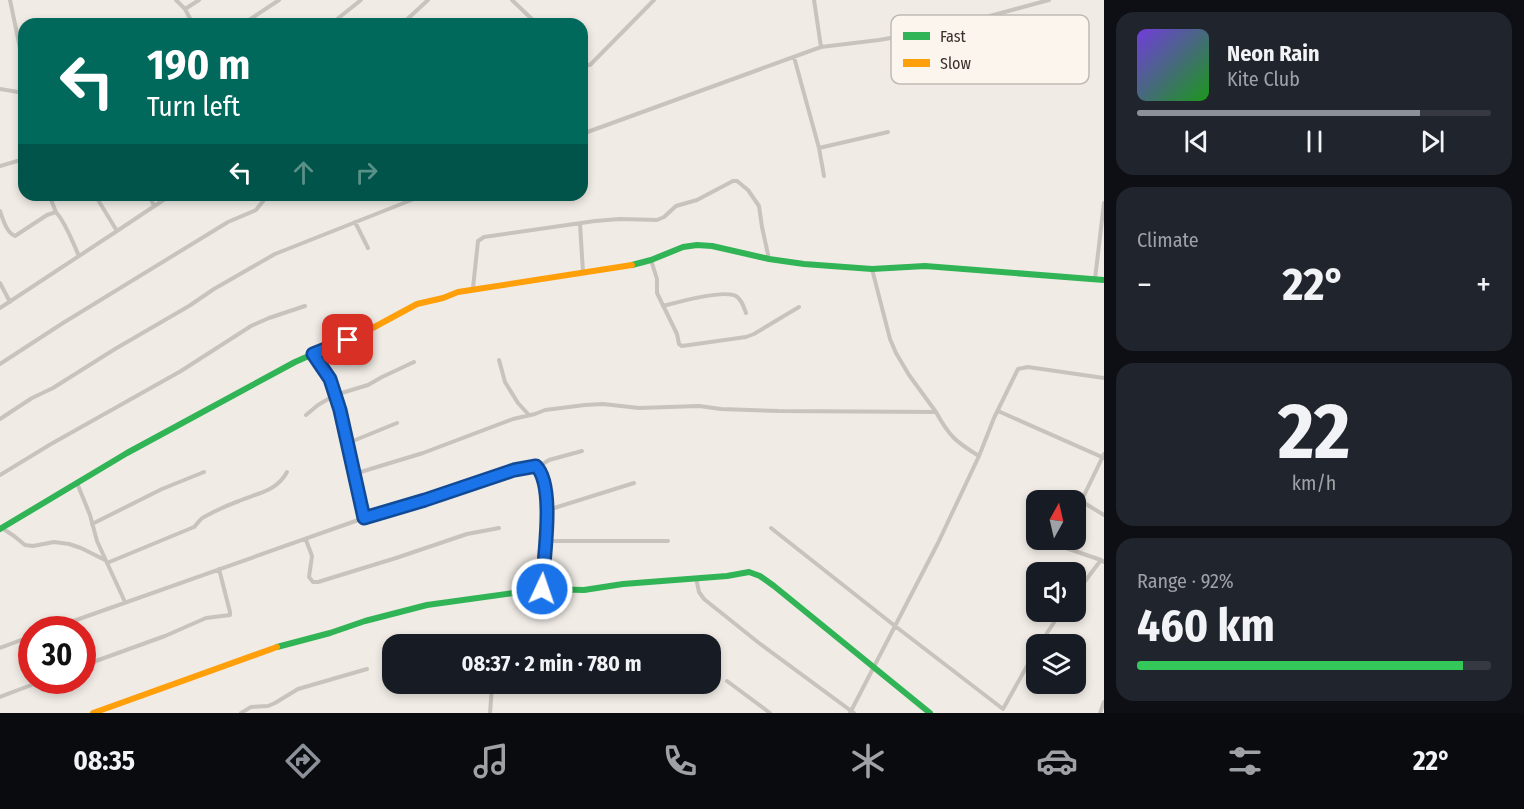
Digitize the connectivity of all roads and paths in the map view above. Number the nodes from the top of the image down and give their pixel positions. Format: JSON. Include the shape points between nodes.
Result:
{"nodes":[{"id":1,"x":10,"y":0,"type":"edge"},
{"id":2,"x":176,"y":0,"type":"edge"},
{"id":3,"x":199,"y":0,"type":"edge"},
{"id":4,"x":279,"y":0,"type":"edge"},
{"id":5,"x":361,"y":0,"type":"edge"},
{"id":6,"x":428,"y":0,"type":"edge"},
{"id":7,"x":512,"y":0,"type":"edge"},
{"id":8,"x":654,"y":0,"type":"edge"},
{"id":9,"x":814,"y":0,"type":"edge"},
{"id":10,"x":1049,"y":0,"type":"edge"},
{"id":11,"x":185,"y":9,"type":"junction"},
{"id":12,"x":994,"y":15,"type":"edge"},
{"id":13,"x":190,"y":18,"type":"edge"},
{"id":14,"x":252,"y":18,"type":"edge"},
{"id":15,"x":338,"y":18,"type":"edge"},
{"id":16,"x":408,"y":18,"type":"edge"},
{"id":17,"x":531,"y":18,"type":"edge"},
{"id":18,"x":891,"y":37,"type":"edge"},
{"id":19,"x":18,"y":38,"type":"edge"},
{"id":20,"x":821,"y":47,"type":"junction"},
{"id":21,"x":794,"y":57,"type":"junction"},
{"id":22,"x":588,"y":65,"type":"edge"},
{"id":23,"x":0,"y":89,"type":"edge"},
{"id":24,"x":18,"y":92,"type":"edge"},
{"id":25,"x":888,"y":132,"type":"dead end"},
{"id":26,"x":588,"y":133,"type":"edge"},
{"id":27,"x":819,"y":148,"type":"junction"},
{"id":28,"x":18,"y":161,"type":"edge"},
{"id":29,"x":0,"y":166,"type":"edge"},
{"id":30,"x":824,"y":176,"type":"dead end"},
{"id":31,"x":51,"y":201,"type":"edge"},
{"id":32,"x":99,"y":201,"type":"edge"},
{"id":33,"x":152,"y":201,"type":"edge"},
{"id":34,"x":162,"y":201,"type":"edge"},
{"id":35,"x":263,"y":201,"type":"edge"},
{"id":36,"x":408,"y":201,"type":"edge"},
{"id":37,"x":1104,"y":203,"type":"edge"},
{"id":38,"x":154,"y":206,"type":"junction"},
{"id":39,"x":0,"y":212,"type":"edge"},
{"id":40,"x":56,"y":212,"type":"junction"},
{"id":41,"x":354,"y":222,"type":"junction"},
{"id":42,"x":580,"y":224,"type":"junction"},
{"id":43,"x":117,"y":231,"type":"junction"},
{"id":44,"x":368,"y":248,"type":"dead end"},
{"id":45,"x":78,"y":256,"type":"junction"},
{"id":46,"x":769,"y":259,"type":"junction"},
{"id":47,"x":651,"y":260,"type":"junction"},
{"id":48,"x":872,"y":270,"type":"junction"},
{"id":49,"x":583,"y":272,"type":"junction"},
{"id":50,"x":1095,"y":280,"type":"junction"},
{"id":51,"x":1104,"y":280,"type":"edge"},
{"id":52,"x":0,"y":283,"type":"edge"},
{"id":53,"x":473,"y":288,"type":"junction"},
{"id":54,"x":10,"y":302,"type":"junction"},
{"id":55,"x":305,"y":306,"type":"dead end"},
{"id":56,"x":663,"y":306,"type":"junction"},
{"id":57,"x":799,"y":307,"type":"dead end"},
{"id":58,"x":0,"y":308,"type":"edge"},
{"id":59,"x":746,"y":313,"type":"dead end"},
{"id":60,"x":313,"y":354,"type":"junction"},
{"id":61,"x":499,"y":360,"type":"dead end"},
{"id":62,"x":414,"y":362,"type":"dead end"},
{"id":63,"x":0,"y":364,"type":"edge"},
{"id":64,"x":1104,"y":378,"type":"edge"},
{"id":65,"x":335,"y":395,"type":"junction"},
{"id":66,"x":998,"y":411,"type":"junction"},
{"id":67,"x":936,"y":412,"type":"junction"},
{"id":68,"x":306,"y":415,"type":"dead end"},
{"id":69,"x":529,"y":416,"type":"junction"},
{"id":70,"x":0,"y":419,"type":"edge"},
{"id":71,"x":396,"y":423,"type":"dead end"},
{"id":72,"x":348,"y":443,"type":"junction"},
{"id":73,"x":582,"y":450,"type":"dead end"},
{"id":74,"x":979,"y":456,"type":"junction"},
{"id":75,"x":1103,"y":456,"type":"edge"},
{"id":76,"x":538,"y":467,"type":"junction"},
{"id":77,"x":204,"y":471,"type":"dead end"},
{"id":78,"x":287,"y":472,"type":"dead end"},
{"id":79,"x":354,"y":474,"type":"junction"},
{"id":80,"x":0,"y":476,"type":"edge"},
{"id":81,"x":77,"y":483,"type":"junction"},
{"id":82,"x":634,"y":483,"type":"dead end"},
{"id":83,"x":1086,"y":491,"type":"edge"},
{"id":84,"x":1086,"y":504,"type":"edge"},
{"id":85,"x":548,"y":510,"type":"junction"},
{"id":86,"x":1104,"y":515,"type":"edge"},
{"id":87,"x":364,"y":518,"type":"junction"},
{"id":88,"x":92,"y":524,"type":"junction"},
{"id":89,"x":499,"y":528,"type":"dead end"},
{"id":90,"x":771,"y":528,"type":"dead end"},
{"id":91,"x":1,"y":529,"type":"edge"},
{"id":92,"x":306,"y":540,"type":"junction"},
{"id":93,"x":546,"y":541,"type":"junction"},
{"id":94,"x":668,"y":541,"type":"dead end"},
{"id":95,"x":1071,"y":550,"type":"edge"},
{"id":96,"x":1102,"y":561,"type":"edge"},
{"id":97,"x":106,"y":562,"type":"junction"},
{"id":98,"x":219,"y":568,"type":"junction"},
{"id":99,"x":696,"y":578,"type":"junction"},
{"id":100,"x":1086,"y":581,"type":"edge"},
{"id":101,"x":542,"y":589,"type":"junction"},
{"id":102,"x":125,"y":602,"type":"junction"},
{"id":103,"x":86,"y":616,"type":"edge"},
{"id":104,"x":895,"y":626,"type":"junction"},
{"id":105,"x":18,"y":641,"type":"edge"},
{"id":106,"x":0,"y":648,"type":"edge"},
{"id":107,"x":96,"y":661,"type":"edge"},
{"id":108,"x":1026,"y":667,"type":"edge"},
{"id":109,"x":873,"y":668,"type":"junction"},
{"id":110,"x":368,"y":669,"type":"dead end"},
{"id":111,"x":727,"y":681,"type":"dead end"},
{"id":112,"x":18,"y":690,"type":"edge"},
{"id":113,"x":491,"y":694,"type":"edge"},
{"id":114,"x":0,"y":697,"type":"edge"},
{"id":115,"x":1104,"y":702,"type":"edge"},
{"id":116,"x":1001,"y":711,"type":"edge"},
{"id":117,"x":852,"y":712,"type":"edge"},
{"id":118,"x":93,"y":713,"type":"edge"},
{"id":119,"x":241,"y":713,"type":"edge"},
{"id":120,"x":490,"y":713,"type":"edge"},
{"id":121,"x":770,"y":713,"type":"edge"},
{"id":122,"x":930,"y":713,"type":"edge"},
{"id":123,"x":1100,"y":713,"type":"edge"}],
"edges":[{"from":1,"to":19,"type":"street"},
{"from":2,"to":11,"type":"street"},
{"from":3,"to":11,"type":"street"},
{"from":4,"to":14,"type":"street"},
{"from":5,"to":15,"type":"street"},
{"from":6,"to":16,"type":"street"},
{"from":7,"to":17,"type":"street"},
{"from":8,"to":22,"type":"street"},
{"from":9,"to":20,"type":"street"},
{"from":10,"to":12,"type":"street"},
{"from":11,"to":13,"type":"street"},
{"from":18,"to":20,"type":"street"},
{"from":20,"to":21,"type":"street"},
{"from":21,"to":26,"type":"street"},
{"from":21,"to":27,"type":"street"},
{"from":23,"to":24,"type":"street"},
{"from":25,"to":27,"type":"street"},
{"from":27,"to":30,"type":"street"},
{"from":28,"to":29,"type":"street"},
{"from":31,"to":40,"type":"street"},
{"from":32,"to":43,"type":"street"},
{"from":33,"to":38,"type":"street"},
{"from":34,"to":38,"type":"street"},
{"from":35,"to":63,"type":"street","via":[[256,210],[228,222]]},
{"from":36,"to":41,"type":"street"},
{"from":37,"to":50,"type":"street"},
{"from":38,"to":43,"type":"street"},
{"from":39,"to":40,"type":"street","via":[[15,237]]},
{"from":40,"to":45,"type":"street"},
{"from":41,"to":44,"type":"street"},
{"from":41,"to":70,"type":"street","via":[[252,267]]},
{"from":42,"to":46,"type":"street","via":[[660,219],[676,206],[735,181],[748,190],[759,206]]},
{"from":42,"to":49,"type":"street"},
{"from":42,"to":53,"type":"street","via":[[481,239]]},
{"from":43,"to":45,"type":"street"},
{"from":45,"to":54,"type":"street"},
{"from":46,"to":47,"type":"street","via":[[697,245]]},
{"from":46,"to":48,"type":"street"},
{"from":47,"to":49,"type":"street"},
{"from":47,"to":56,"type":"street"},
{"from":48,"to":50,"type":"street","via":[[925,266]]},
{"from":48,"to":67,"type":"street","via":[[896,353]]},
{"from":49,"to":53,"type":"street"},
{"from":50,"to":51,"type":"street"},
{"from":52,"to":54,"type":"street"},
{"from":53,"to":60,"type":"street","via":[[417,304]]},
{"from":54,"to":58,"type":"street"},
{"from":55,"to":80,"type":"street","via":[[251,326]]},
{"from":56,"to":57,"type":"street","via":[[679,344],[684,346],[746,337]]},
{"from":56,"to":59,"type":"street","via":[[730,294],[740,300]]},
{"from":60,"to":65,"type":"street","via":[[330,379]]},
{"from":60,"to":81,"type":"street","via":[[200,412]]},
{"from":61,"to":69,"type":"street","via":[[505,382]]},
{"from":62,"to":65,"type":"street","via":[[368,385]]},
{"from":64,"to":66,"type":"street","via":[[1022,367]]},
{"from":65,"to":68,"type":"street"},
{"from":65,"to":72,"type":"street"},
{"from":66,"to":74,"type":"street"},
{"from":66,"to":75,"type":"street"},
{"from":67,"to":69,"type":"street","via":[[639,408],[603,404],[553,409]]},
{"from":67,"to":74,"type":"street","via":[[953,438]]},
{"from":69,"to":79,"type":"street"},
{"from":71,"to":72,"type":"street"},
{"from":72,"to":79,"type":"street"},
{"from":73,"to":76,"type":"street"},
{"from":74,"to":104,"type":"street"},
{"from":75,"to":83,"type":"street"},
{"from":76,"to":85,"type":"street"},
{"from":76,"to":87,"type":"street","via":[[514,470]]},
{"from":77,"to":88,"type":"street"},
{"from":78,"to":97,"type":"street","via":[[283,480],[267,491],[204,517],[194,527]]},
{"from":79,"to":87,"type":"street"},
{"from":81,"to":88,"type":"street"},
{"from":81,"to":91,"type":"street"},
{"from":82,"to":85,"type":"street"},
{"from":84,"to":86,"type":"street"},
{"from":85,"to":93,"type":"street"},
{"from":87,"to":92,"type":"street"},
{"from":88,"to":97,"type":"street"},
{"from":89,"to":92,"type":"street","via":[[467,534],[318,582],[309,577],[312,556]]},
{"from":90,"to":104,"type":"street"},
{"from":91,"to":97,"type":"street","via":[[25,545],[69,544]]},
{"from":92,"to":98,"type":"street"},
{"from":93,"to":94,"type":"street"},
{"from":93,"to":101,"type":"street"},
{"from":95,"to":96,"type":"street"},
{"from":96,"to":100,"type":"street"},
{"from":97,"to":102,"type":"street"},
{"from":98,"to":102,"type":"street"},
{"from":98,"to":107,"type":"street","via":[[230,615],[206,618]]},
{"from":99,"to":101,"type":"street","via":[[584,590]]},
{"from":99,"to":109,"type":"street","via":[[755,573]]},
{"from":99,"to":117,"type":"street","via":[[704,599]]},
{"from":101,"to":118,"type":"street","via":[[427,605],[365,621],[260,652]]},
{"from":102,"to":103,"type":"street"},
{"from":104,"to":109,"type":"street"},
{"from":104,"to":116,"type":"street"},
{"from":105,"to":106,"type":"street"},
{"from":108,"to":116,"type":"street"},
{"from":109,"to":117,"type":"street"},
{"from":109,"to":122,"type":"street"},
{"from":110,"to":119,"type":"street","via":[[298,689],[275,703]]},
{"from":111,"to":121,"type":"street"},
{"from":112,"to":114,"type":"street"},
{"from":113,"to":120,"type":"street"},
{"from":115,"to":123,"type":"street"}]}
